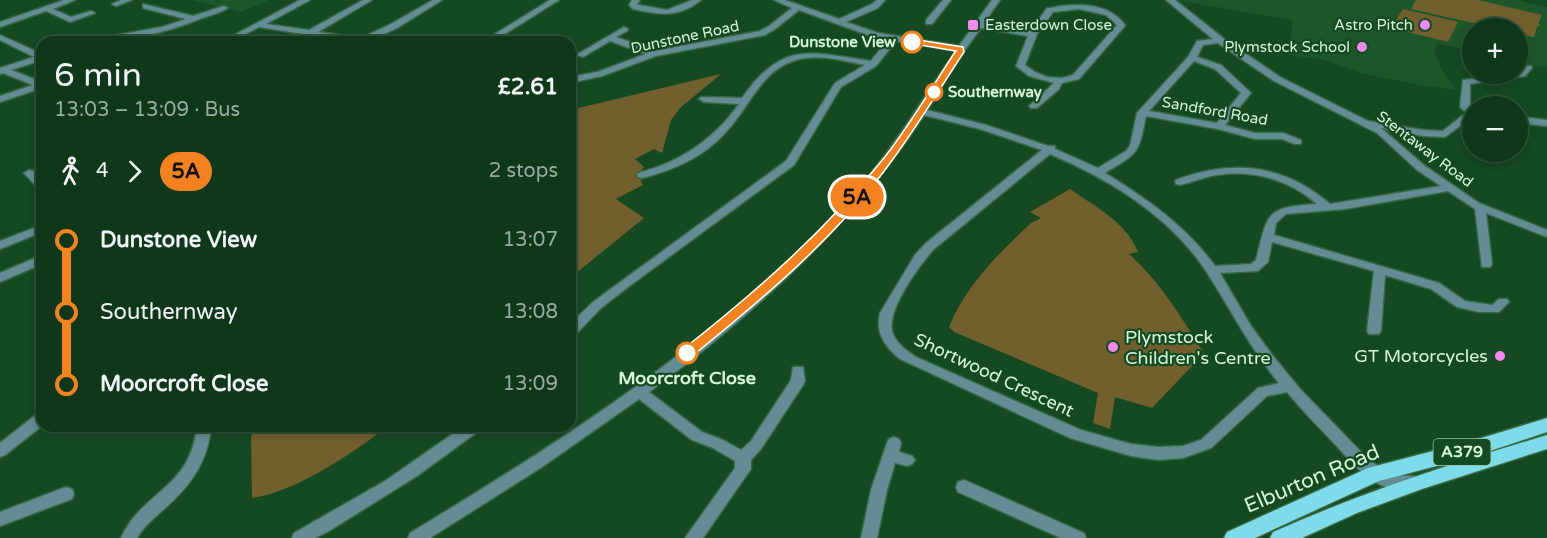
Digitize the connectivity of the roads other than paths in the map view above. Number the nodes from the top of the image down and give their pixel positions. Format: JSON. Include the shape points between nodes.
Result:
{"nodes":[{"id":1,"x":71,"y":0,"type":"edge"},
{"id":2,"x":128,"y":0,"type":"edge"},
{"id":3,"x":306,"y":0,"type":"edge"},
{"id":4,"x":368,"y":0,"type":"edge"},
{"id":5,"x":438,"y":0,"type":"edge"},
{"id":6,"x":555,"y":0,"type":"edge"},
{"id":7,"x":636,"y":0,"type":"edge"},
{"id":8,"x":697,"y":0,"type":"edge"},
{"id":9,"x":881,"y":0,"type":"edge"},
{"id":10,"x":947,"y":0,"type":"edge"},
{"id":11,"x":996,"y":0,"type":"edge"},
{"id":12,"x":1170,"y":0,"type":"edge"},
{"id":13,"x":783,"y":1,"type":"edge"},
{"id":14,"x":116,"y":4,"type":"dead end"},
{"id":15,"x":46,"y":8,"type":"junction"},
{"id":16,"x":224,"y":8,"type":"dead end"},
{"id":17,"x":799,"y":8,"type":"junction"},
{"id":18,"x":150,"y":9,"type":"dead end"},
{"id":19,"x":92,"y":13,"type":"dead end"},
{"id":20,"x":195,"y":19,"type":"junction"},
{"id":21,"x":839,"y":22,"type":"junction"},
{"id":22,"x":929,"y":22,"type":"dead end"},
{"id":23,"x":1,"y":23,"type":"edge"},
{"id":24,"x":259,"y":25,"type":"junction"},
{"id":25,"x":979,"y":25,"type":"junction"},
{"id":26,"x":624,"y":29,"type":"dead end"},
{"id":27,"x":147,"y":33,"type":"junction"},
{"id":28,"x":310,"y":33,"type":"junction"},
{"id":29,"x":1033,"y":34,"type":"junction"},
{"id":30,"x":128,"y":36,"type":"edge"},
{"id":31,"x":148,"y":36,"type":"edge"},
{"id":32,"x":237,"y":36,"type":"edge"},
{"id":33,"x":329,"y":36,"type":"edge"},
{"id":34,"x":372,"y":36,"type":"edge"},
{"id":35,"x":496,"y":36,"type":"edge"},
{"id":36,"x":0,"y":37,"type":"edge"},
{"id":37,"x":611,"y":38,"type":"junction"},
{"id":38,"x":893,"y":39,"type":"junction"},
{"id":39,"x":1220,"y":40,"type":"junction"},
{"id":40,"x":960,"y":49,"type":"junction"},
{"id":41,"x":654,"y":54,"type":"junction"},
{"id":42,"x":36,"y":55,"type":"edge"},
{"id":43,"x":580,"y":55,"type":"dead end"},
{"id":44,"x":1192,"y":58,"type":"junction"},
{"id":45,"x":36,"y":59,"type":"edge"},
{"id":46,"x":873,"y":64,"type":"junction"},
{"id":47,"x":2,"y":71,"type":"edge"},
{"id":48,"x":576,"y":79,"type":"edge"},
{"id":49,"x":1059,"y":81,"type":"junction"},
{"id":50,"x":36,"y":83,"type":"edge"},
{"id":51,"x":36,"y":87,"type":"edge"},
{"id":52,"x":0,"y":99,"type":"edge"},
{"id":53,"x":704,"y":99,"type":"dead end"},
{"id":54,"x":743,"y":101,"type":"junction"},
{"id":55,"x":1034,"y":106,"type":"dead end"},
{"id":56,"x":921,"y":111,"type":"junction"},
{"id":57,"x":1142,"y":113,"type":"junction"},
{"id":58,"x":1462,"y":120,"type":"edge"},
{"id":59,"x":1528,"y":121,"type":"edge"},
{"id":60,"x":1367,"y":123,"type":"junction"},
{"id":61,"x":1547,"y":123,"type":"edge"},
{"id":62,"x":1219,"y":126,"type":"junction"},
{"id":63,"x":1298,"y":142,"type":"dead end"},
{"id":64,"x":1051,"y":148,"type":"junction"},
{"id":65,"x":1099,"y":172,"type":"junction"},
{"id":66,"x":642,"y":175,"type":"dead end"},
{"id":67,"x":1180,"y":182,"type":"dead end"},
{"id":68,"x":1449,"y":188,"type":"junction"},
{"id":69,"x":1327,"y":207,"type":"junction"},
{"id":70,"x":1480,"y":207,"type":"junction"},
{"id":71,"x":36,"y":230,"type":"edge"},
{"id":72,"x":1547,"y":234,"type":"edge"},
{"id":73,"x":1267,"y":237,"type":"junction"},
{"id":74,"x":0,"y":245,"type":"edge"},
{"id":75,"x":36,"y":262,"type":"edge"},
{"id":76,"x":1486,"y":264,"type":"dead end"},
{"id":77,"x":1380,"y":269,"type":"junction"},
{"id":78,"x":1211,"y":270,"type":"junction"},
{"id":79,"x":0,"y":278,"type":"edge"},
{"id":80,"x":1503,"y":302,"type":"dead end"},
{"id":81,"x":576,"y":326,"type":"edge"},
{"id":82,"x":1374,"y":331,"type":"dead end"},
{"id":83,"x":798,"y":371,"type":"dead end"},
{"id":84,"x":1290,"y":386,"type":"junction"},
{"id":85,"x":638,"y":391,"type":"junction"},
{"id":86,"x":36,"y":423,"type":"edge"},
{"id":87,"x":1547,"y":425,"type":"edge"},
{"id":88,"x":203,"y":432,"type":"edge"},
{"id":89,"x":468,"y":432,"type":"edge"},
{"id":90,"x":1547,"y":442,"type":"edge"},
{"id":91,"x":0,"y":451,"type":"edge"},
{"id":92,"x":743,"y":458,"type":"junction"},
{"id":93,"x":907,"y":460,"type":"dead end"},
{"id":94,"x":1375,"y":474,"type":"junction"},
{"id":95,"x":1419,"y":482,"type":"junction"},
{"id":96,"x":964,"y":488,"type":"dead end"},
{"id":97,"x":66,"y":494,"type":"dead end"},
{"id":98,"x":0,"y":519,"type":"edge"},
{"id":99,"x":129,"y":538,"type":"edge"},
{"id":100,"x":300,"y":538,"type":"edge"},
{"id":101,"x":416,"y":538,"type":"edge"},
{"id":102,"x":693,"y":538,"type":"edge"},
{"id":103,"x":869,"y":538,"type":"edge"},
{"id":104,"x":1078,"y":538,"type":"edge"},
{"id":105,"x":1234,"y":538,"type":"edge"},
{"id":106,"x":1280,"y":538,"type":"edge"}],
"edges":[{"from":1,"to":15,"type":"street"},
{"from":2,"to":14,"type":"street"},
{"from":3,"to":24,"type":"street"},
{"from":4,"to":28,"type":"street"},
{"from":5,"to":34,"type":"street"},
{"from":6,"to":35,"type":"street"},
{"from":7,"to":8,"type":"street","via":[[636,8],[664,14],[678,12]]},
{"from":9,"to":21,"type":"street"},
{"from":10,"to":22,"type":"street"},
{"from":11,"to":25,"type":"street"},
{"from":12,"to":39,"type":"street","name":"Stentaway Road"},
{"from":13,"to":17,"type":"street"},
{"from":15,"to":19,"type":"street","via":[[66,22]]},
{"from":15,"to":23,"type":"street"},
{"from":16,"to":20,"type":"street"},
{"from":17,"to":21,"type":"street"},
{"from":17,"to":41,"type":"street","name":"Dunstone Road","via":[[783,16],[770,31]]},
{"from":18,"to":20,"type":"street"},
{"from":20,"to":27,"type":"street"},
{"from":21,"to":38,"type":"street"},
{"from":24,"to":28,"type":"street"},
{"from":24,"to":32,"type":"street"},
{"from":25,"to":29,"type":"street"},
{"from":25,"to":40,"type":"street"},
{"from":26,"to":37,"type":"street"},
{"from":27,"to":30,"type":"street"},
{"from":27,"to":31,"type":"street"},
{"from":28,"to":33,"type":"street"},
{"from":29,"to":49,"type":"street","via":[[1020,66],[1036,76]]},
{"from":29,"to":49,"type":"street","via":[[1045,14],[1059,8],[1101,11],[1120,21],[1115,34],[1076,77]]},
{"from":36,"to":42,"type":"street"},
{"from":37,"to":41,"type":"street"},
{"from":37,"to":43,"type":"street"},
{"from":38,"to":40,"type":"street"},
{"from":38,"to":46,"type":"street"},
{"from":39,"to":44,"type":"street","via":[[1200,43]]},
{"from":39,"to":60,"type":"street","name":"Stentaway Road","via":[[1277,79]]},
{"from":40,"to":56,"type":"street"},
{"from":41,"to":48,"type":"street","name":"Dunstone Road"},
{"from":44,"to":57,"type":"street"},
{"from":44,"to":62,"type":"street","via":[[1213,64],[1246,93]]},
{"from":45,"to":47,"type":"street"},
{"from":46,"to":54,"type":"street","via":[[818,56],[794,57],[759,80]]},
{"from":46,"to":81,"type":"street","via":[[838,85],[790,163],[624,284]]},
{"from":47,"to":50,"type":"street"},
{"from":49,"to":55,"type":"street"},
{"from":51,"to":52,"type":"street"},
{"from":53,"to":54,"type":"street"},
{"from":54,"to":66,"type":"street","via":[[723,130],[696,152],[669,167]]},
{"from":56,"to":64,"type":"street","via":[[989,127]]},
{"from":56,"to":85,"type":"street","via":[[867,185],[812,245],[736,314]]},
{"from":57,"to":62,"type":"street","name":"Sandford Road"},
{"from":57,"to":65,"type":"street","via":[[1130,153]]},
{"from":58,"to":60,"type":"street","via":[[1445,134]]},
{"from":59,"to":61,"type":"street"},
{"from":60,"to":68,"type":"street","name":"Stentaway Road"},
{"from":62,"to":63,"type":"street","name":"Sandford Road","via":[[1255,136],[1279,133]]},
{"from":64,"to":65,"type":"street"},
{"from":64,"to":84,"type":"street","name":"Shortwood Crescent","via":[[930,246],[886,313],[889,342],[911,360],[1074,435],[1161,454],[1196,450],[1263,392]]},
{"from":65,"to":78,"type":"street","via":[[1154,210]]},
{"from":67,"to":69,"type":"street","via":[[1214,170],[1256,173],[1297,183]]},
{"from":68,"to":69,"type":"street"},
{"from":68,"to":70,"type":"street","name":"Stentaway Road"},
{"from":69,"to":73,"type":"street","via":[[1282,212],[1271,222]]},
{"from":70,"to":72,"type":"street","name":"Stentaway Road"},
{"from":70,"to":76,"type":"street"},
{"from":71,"to":74,"type":"street"},
{"from":73,"to":77,"type":"street"},
{"from":73,"to":78,"type":"street","via":[[1262,262],[1254,268]]},
{"from":75,"to":79,"type":"street"},
{"from":77,"to":80,"type":"street","via":[[1435,286],[1461,304],[1479,309],[1495,309]]},
{"from":77,"to":82,"type":"street"},
{"from":78,"to":84,"type":"street","via":[[1259,348]]},
{"from":83,"to":92,"type":"street","via":[[798,381],[756,445]]},
{"from":84,"to":94,"type":"street"},
{"from":85,"to":92,"type":"street","via":[[697,436]]},
{"from":85,"to":101,"type":"street"},
{"from":86,"to":91,"type":"street"},
{"from":87,"to":94,"type":"main road","name":"Elburton Road","number":"A379"},
{"from":88,"to":99,"type":"street","via":[[196,462],[188,474],[142,518]]},
{"from":89,"to":100,"type":"street","via":[[396,482]]},
{"from":90,"to":95,"type":"main road","number":"A379"},
{"from":92,"to":102,"type":"street","via":[[743,469]]},
{"from":93,"to":103,"type":"street","via":[[892,449]]},
{"from":94,"to":95,"type":"street","via":[[1392,482]]},
{"from":94,"to":105,"type":"main road","name":"Elburton Road","number":"A379"},
{"from":95,"to":106,"type":"main road","number":"A379"},
{"from":96,"to":104,"type":"street"},
{"from":97,"to":98,"type":"street"}]}
